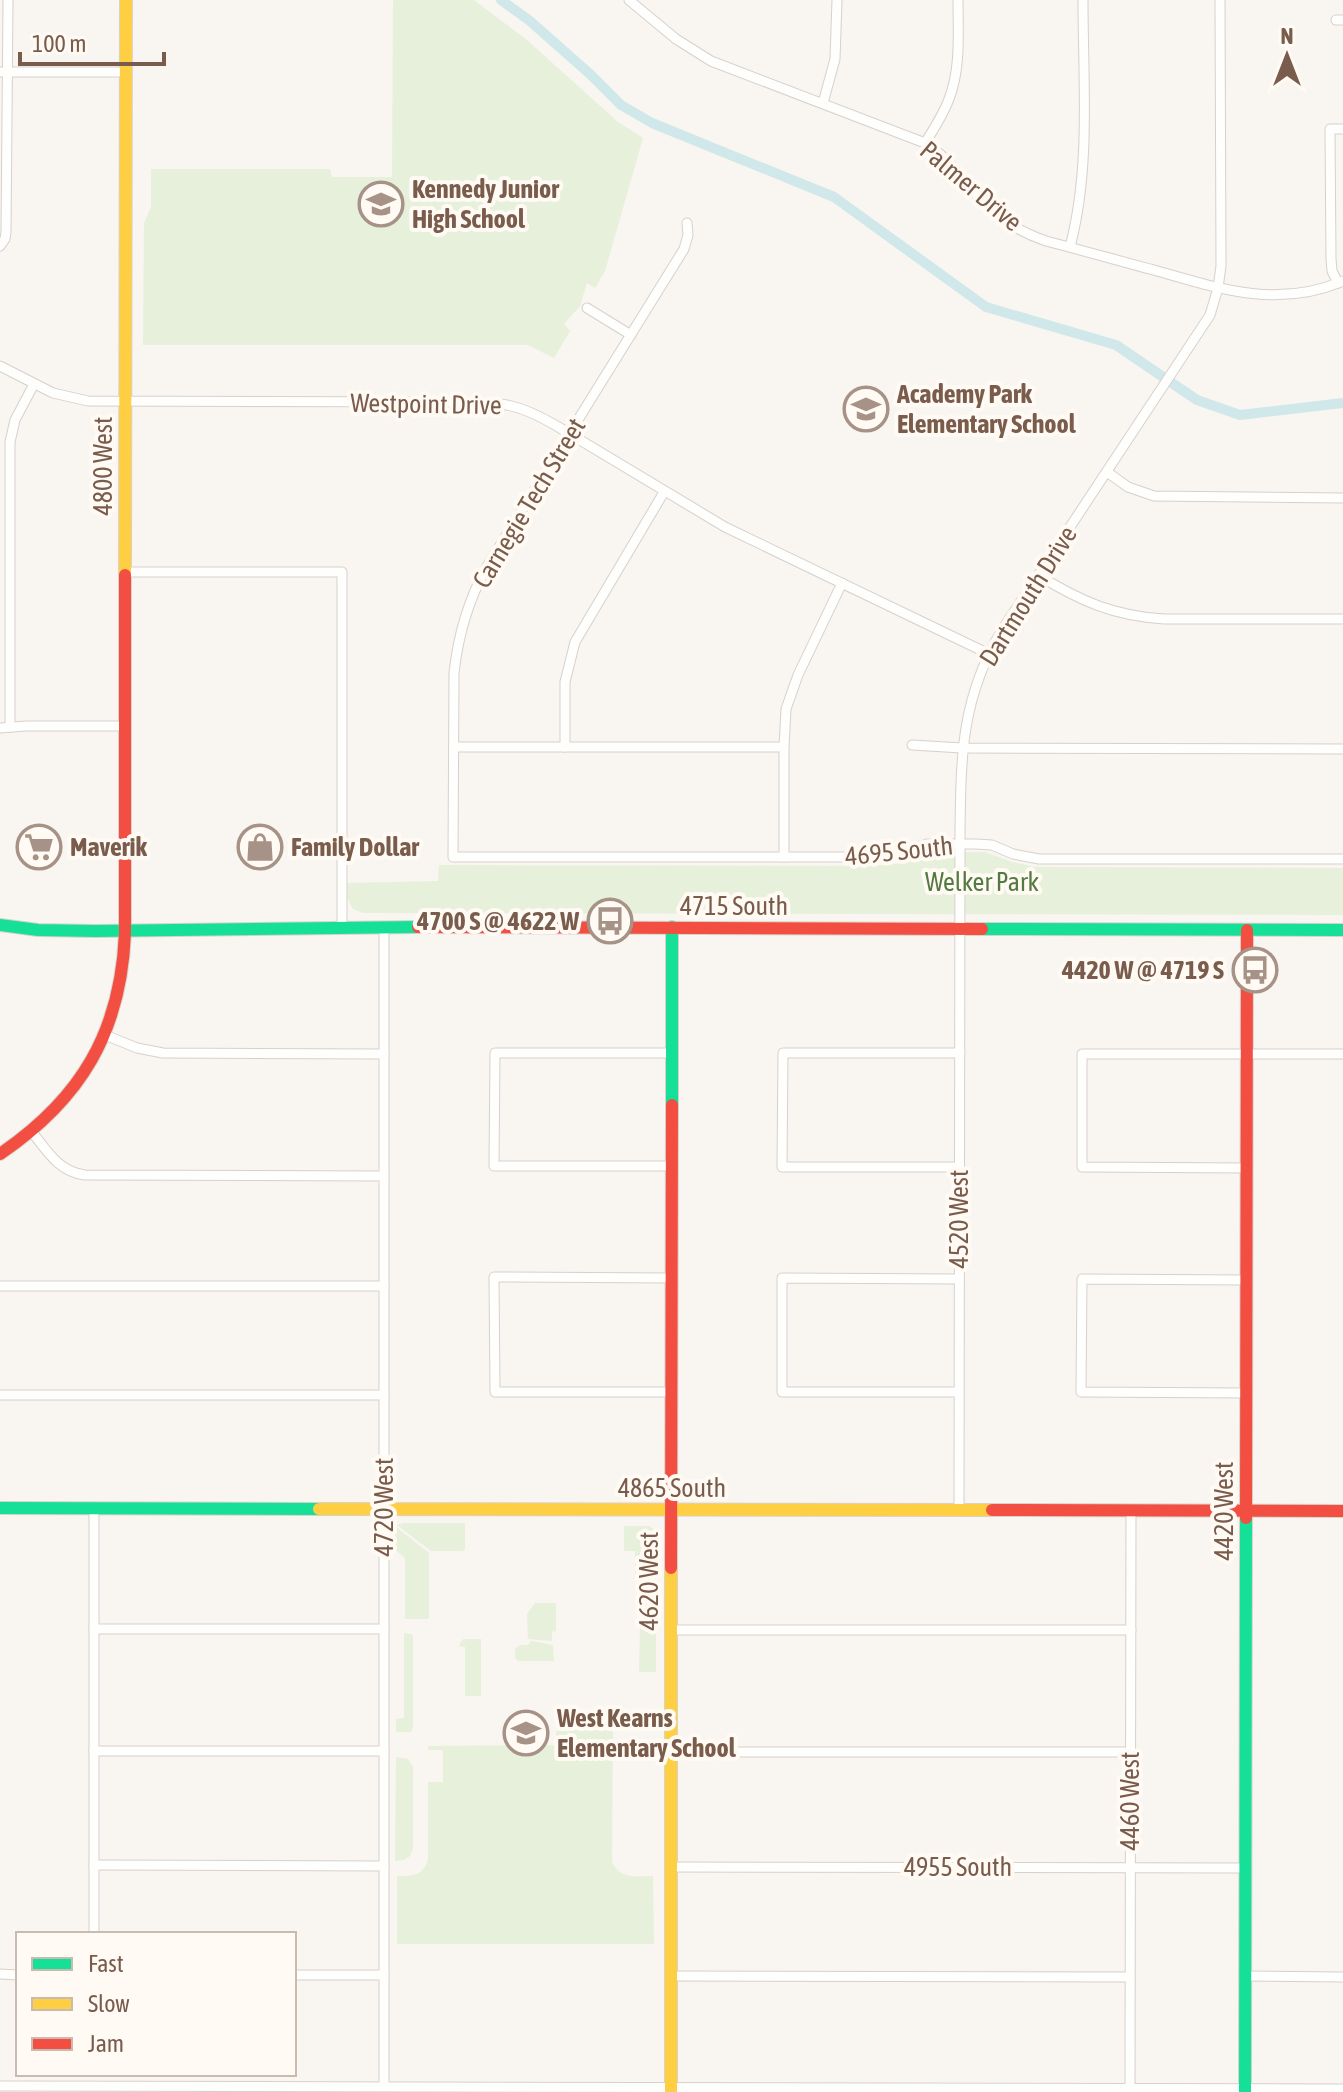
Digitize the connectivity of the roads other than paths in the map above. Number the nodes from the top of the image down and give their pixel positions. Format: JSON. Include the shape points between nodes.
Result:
{"nodes":[{"id":1,"x":8,"y":0,"type":"edge"},
{"id":2,"x":126,"y":0,"type":"edge"},
{"id":3,"x":629,"y":0,"type":"edge"},
{"id":4,"x":837,"y":0,"type":"edge"},
{"id":5,"x":958,"y":0,"type":"edge"},
{"id":6,"x":1083,"y":0,"type":"edge"},
{"id":7,"x":1220,"y":0,"type":"edge"},
{"id":8,"x":3,"y":72,"type":"edge"},
{"id":9,"x":126,"y":72,"type":"junction"},
{"id":10,"x":823,"y":103,"type":"junction"},
{"id":11,"x":1343,"y":129,"type":"edge"},
{"id":12,"x":925,"y":143,"type":"junction"},
{"id":13,"x":687,"y":223,"type":"dead end"},
{"id":14,"x":0,"y":246,"type":"edge"},
{"id":15,"x":1070,"y":247,"type":"junction"},
{"id":16,"x":1340,"y":282,"type":"edge"},
{"id":17,"x":1218,"y":288,"type":"junction"},
{"id":18,"x":587,"y":308,"type":"dead end"},
{"id":19,"x":631,"y":335,"type":"junction"},
{"id":20,"x":0,"y":366,"type":"edge"},
{"id":21,"x":34,"y":384,"type":"junction"},
{"id":22,"x":125,"y":402,"type":"junction"},
{"id":23,"x":570,"y":434,"type":"junction"},
{"id":24,"x":1107,"y":472,"type":"junction"},
{"id":25,"x":664,"y":492,"type":"junction"},
{"id":26,"x":1343,"y":498,"type":"edge"},
{"id":27,"x":125,"y":572,"type":"junction"},
{"id":28,"x":1038,"y":575,"type":"junction"},
{"id":29,"x":842,"y":583,"type":"junction"},
{"id":30,"x":1343,"y":619,"type":"edge"},
{"id":31,"x":5,"y":628,"type":"edge"},
{"id":32,"x":989,"y":654,"type":"junction"},
{"id":33,"x":125,"y":726,"type":"junction"},
{"id":34,"x":5,"y":728,"type":"edge"},
{"id":35,"x":912,"y":745,"type":"dead end"},
{"id":36,"x":454,"y":747,"type":"junction"},
{"id":37,"x":565,"y":747,"type":"junction"},
{"id":38,"x":784,"y":747,"type":"junction"},
{"id":39,"x":962,"y":748,"type":"junction"},
{"id":40,"x":1343,"y":749,"type":"edge"},
{"id":41,"x":960,"y":844,"type":"junction"},
{"id":42,"x":453,"y":857,"type":"joint"},
{"id":43,"x":784,"y":857,"type":"junction"},
{"id":44,"x":1343,"y":859,"type":"edge"},
{"id":45,"x":0,"y":925,"type":"edge"},
{"id":46,"x":384,"y":927,"type":"junction"},
{"id":47,"x":672,"y":927,"type":"junction"},
{"id":48,"x":342,"y":928,"type":"junction"},
{"id":49,"x":960,"y":928,"type":"junction"},
{"id":50,"x":1247,"y":930,"type":"junction"},
{"id":51,"x":1343,"y":930,"type":"edge"},
{"id":52,"x":125,"y":931,"type":"junction"},
{"id":53,"x":105,"y":1035,"type":"junction"},
{"id":54,"x":671,"y":1053,"type":"junction"},
{"id":55,"x":960,"y":1053,"type":"junction"},
{"id":56,"x":384,"y":1054,"type":"junction"},
{"id":57,"x":1247,"y":1054,"type":"junction"},
{"id":58,"x":1343,"y":1054,"type":"edge"},
{"id":59,"x":32,"y":1132,"type":"junction"},
{"id":60,"x":0,"y":1154,"type":"edge"},
{"id":61,"x":671,"y":1166,"type":"junction"},
{"id":62,"x":959,"y":1167,"type":"junction"},
{"id":63,"x":1247,"y":1168,"type":"junction"},
{"id":64,"x":384,"y":1176,"type":"junction"},
{"id":65,"x":671,"y":1278,"type":"junction"},
{"id":66,"x":959,"y":1279,"type":"junction"},
{"id":67,"x":1247,"y":1280,"type":"junction"},
{"id":68,"x":0,"y":1286,"type":"edge"},
{"id":69,"x":384,"y":1286,"type":"junction"},
{"id":70,"x":671,"y":1392,"type":"junction"},
{"id":71,"x":959,"y":1392,"type":"junction"},
{"id":72,"x":1247,"y":1393,"type":"junction"},
{"id":73,"x":0,"y":1395,"type":"edge"},
{"id":74,"x":384,"y":1395,"type":"junction"},
{"id":75,"x":0,"y":1508,"type":"edge"},
{"id":76,"x":94,"y":1508,"type":"junction"},
{"id":77,"x":384,"y":1509,"type":"junction"},
{"id":78,"x":671,"y":1510,"type":"junction"},
{"id":79,"x":959,"y":1511,"type":"junction"},
{"id":80,"x":1131,"y":1511,"type":"junction"},
{"id":81,"x":1246,"y":1511,"type":"junction"},
{"id":82,"x":1343,"y":1511,"type":"edge"},
{"id":83,"x":94,"y":1629,"type":"junction"},
{"id":84,"x":384,"y":1629,"type":"junction"},
{"id":85,"x":671,"y":1630,"type":"junction"},
{"id":86,"x":1131,"y":1630,"type":"junction"},
{"id":87,"x":94,"y":1751,"type":"junction"},
{"id":88,"x":384,"y":1751,"type":"junction"},
{"id":89,"x":671,"y":1752,"type":"junction"},
{"id":90,"x":1131,"y":1752,"type":"junction"},
{"id":91,"x":94,"y":1865,"type":"junction"},
{"id":92,"x":384,"y":1866,"type":"junction"},
{"id":93,"x":671,"y":1867,"type":"junction"},
{"id":94,"x":1130,"y":1867,"type":"junction"},
{"id":95,"x":1246,"y":1868,"type":"junction"},
{"id":96,"x":94,"y":1932,"type":"edge"},
{"id":97,"x":296,"y":1975,"type":"edge"},
{"id":98,"x":384,"y":1975,"type":"junction"},
{"id":99,"x":671,"y":1976,"type":"junction"},
{"id":100,"x":1246,"y":1976,"type":"junction"},
{"id":101,"x":1130,"y":1977,"type":"junction"},
{"id":102,"x":1343,"y":1977,"type":"edge"},
{"id":103,"x":0,"y":2086,"type":"edge"},
{"id":104,"x":384,"y":2086,"type":"junction"},
{"id":105,"x":94,"y":2089,"type":"edge"},
{"id":106,"x":555,"y":2089,"type":"edge"},
{"id":107,"x":671,"y":2089,"type":"edge"},
{"id":108,"x":1343,"y":2089,"type":"edge"},
{"id":109,"x":1130,"y":2090,"type":"edge"},
{"id":110,"x":1245,"y":2090,"type":"edge"}],
"edges":[{"from":1,"to":8,"type":"street"},
{"from":2,"to":9,"type":"street","name":"4800 West"},
{"from":3,"to":10,"type":"street","name":"Palmer Drive","via":[[711,61]]},
{"from":4,"to":10,"type":"street","via":[[835,59]]},
{"from":5,"to":12,"type":"street","via":[[955,81]]},
{"from":6,"to":15,"type":"street","via":[[1083,171]]},
{"from":7,"to":17,"type":"street","name":"Dartmouth Drive"},
{"from":8,"to":9,"type":"street"},
{"from":8,"to":14,"type":"street","via":[[6,232]]},
{"from":9,"to":22,"type":"street","name":"4800 West"},
{"from":10,"to":12,"type":"street","name":"Palmer Drive"},
{"from":11,"to":16,"type":"street","via":[[1330,129],[1331,259]]},
{"from":12,"to":15,"type":"street","name":"Palmer Drive","via":[[1009,224]]},
{"from":13,"to":19,"type":"street","name":"Carnegie Tech Street","via":[[684,249]]},
{"from":15,"to":17,"type":"street","name":"Palmer Drive"},
{"from":16,"to":17,"type":"street","name":"Palmer Drive","via":[[1294,295]]},
{"from":17,"to":24,"type":"street","name":"Dartmouth Drive","via":[[1205,324]]},
{"from":18,"to":19,"type":"street"},
{"from":19,"to":23,"type":"street","name":"Carnegie Tech Street"},
{"from":20,"to":21,"type":"street","name":"Westpoint Drive"},
{"from":21,"to":22,"type":"street","name":"Westpoint Drive","via":[[70,398]]},
{"from":21,"to":31,"type":"street","via":[[11,436]]},
{"from":22,"to":23,"type":"street","name":"Westpoint Drive","via":[[496,403],[530,410]]},
{"from":22,"to":27,"type":"street","name":"4800 West"},
{"from":23,"to":25,"type":"street","name":"Westpoint Drive"},
{"from":23,"to":36,"type":"street","name":"Carnegie Tech Street","via":[[486,568],[466,613],[454,673]]},
{"from":24,"to":26,"type":"street","via":[[1154,496]]},
{"from":24,"to":28,"type":"street","name":"Dartmouth Drive"},
{"from":25,"to":29,"type":"street","name":"Westpoint Drive"},
{"from":25,"to":37,"type":"street","via":[[575,642],[565,682]]},
{"from":27,"to":33,"type":"street","name":"4800 West"},
{"from":27,"to":48,"type":"street","via":[[342,572]]},
{"from":28,"to":30,"type":"street","via":[[1082,600],[1136,617]]},
{"from":28,"to":32,"type":"street","name":"Dartmouth Drive"},
{"from":29,"to":32,"type":"street","name":"Westpoint Drive"},
{"from":29,"to":38,"type":"street","via":[[791,691]]},
{"from":31,"to":34,"type":"street"},
{"from":32,"to":39,"type":"street","name":"Dartmouth Drive","via":[[968,711]]},
{"from":33,"to":34,"type":"street"},
{"from":33,"to":52,"type":"street","name":"4800 West"},
{"from":35,"to":39,"type":"street"},
{"from":36,"to":37,"type":"street"},
{"from":36,"to":42,"type":"street","name":"Carnegie Tech Street"},
{"from":37,"to":38,"type":"street"},
{"from":38,"to":43,"type":"street"},
{"from":39,"to":40,"type":"street"},
{"from":39,"to":41,"type":"street","name":"Dartmouth Drive"},
{"from":41,"to":43,"type":"street","name":"4695 South","via":[[927,844],[881,857]]},
{"from":41,"to":44,"type":"street","name":"4695 South","via":[[992,845],[1039,859]]},
{"from":41,"to":49,"type":"street","name":"Dartmouth Drive"},
{"from":42,"to":43,"type":"street","name":"4695 South"},
{"from":45,"to":52,"type":"street","name":"4715 South","via":[[37,931]]},
{"from":46,"to":47,"type":"street","name":"4715 South"},
{"from":46,"to":48,"type":"street","name":"4715 South"},
{"from":46,"to":56,"type":"street","name":"4720 West"},
{"from":47,"to":49,"type":"street","name":"4715 South"},
{"from":47,"to":54,"type":"street","name":"4620 West"},
{"from":48,"to":52,"type":"street","name":"4715 South"},
{"from":49,"to":50,"type":"street","name":"4715 South"},
{"from":49,"to":55,"type":"street","name":"4520 West"},
{"from":50,"to":51,"type":"street","name":"4715 South"},
{"from":50,"to":57,"type":"street","name":"4420 West"},
{"from":52,"to":53,"type":"street","name":"4800 West","via":[[119,990]]},
{"from":53,"to":56,"type":"street","via":[[163,1053]]},
{"from":53,"to":59,"type":"street","name":"4800 West","via":[[70,1093]]},
{"from":54,"to":61,"type":"street","name":"4620 West"},
{"from":54,"to":61,"type":"street","via":[[495,1053],[494,1166]]},
{"from":55,"to":62,"type":"street","name":"4520 West"},
{"from":55,"to":62,"type":"street","via":[[783,1053],[782,1167]]},
{"from":56,"to":64,"type":"street","name":"4720 West"},
{"from":57,"to":58,"type":"street"},
{"from":57,"to":63,"type":"street","name":"4420 West"},
{"from":57,"to":63,"type":"street","via":[[1082,1054],[1082,1167]]},
{"from":59,"to":60,"type":"street","name":"4800 West"},
{"from":59,"to":64,"type":"street","via":[[61,1167],[75,1174]]},
{"from":61,"to":65,"type":"street","name":"4620 West"},
{"from":62,"to":66,"type":"street","name":"4520 West"},
{"from":63,"to":67,"type":"street","name":"4420 West"},
{"from":64,"to":69,"type":"street","name":"4720 West"},
{"from":65,"to":70,"type":"street","name":"4620 West"},
{"from":65,"to":70,"type":"street","via":[[494,1277],[495,1392]]},
{"from":66,"to":71,"type":"street","name":"4520 West"},
{"from":66,"to":71,"type":"street","via":[[782,1278],[782,1392]]},
{"from":67,"to":72,"type":"street","name":"4420 West"},
{"from":67,"to":72,"type":"street","via":[[1082,1279],[1081,1392]]},
{"from":68,"to":69,"type":"street"},
{"from":69,"to":74,"type":"street","name":"4720 West"},
{"from":70,"to":78,"type":"street","name":"4620 West"},
{"from":71,"to":79,"type":"street","name":"4520 West"},
{"from":72,"to":81,"type":"street","name":"4420 West"},
{"from":73,"to":74,"type":"street"},
{"from":74,"to":77,"type":"street","name":"4720 West"},
{"from":75,"to":76,"type":"street","name":"4865 South"},
{"from":76,"to":77,"type":"street","name":"4865 South"},
{"from":76,"to":83,"type":"street"},
{"from":77,"to":78,"type":"street","name":"4865 South"},
{"from":77,"to":84,"type":"street","name":"4720 West"},
{"from":78,"to":79,"type":"street","name":"4865 South"},
{"from":78,"to":85,"type":"street","name":"4620 West"},
{"from":79,"to":80,"type":"street","name":"4865 South"},
{"from":80,"to":81,"type":"street","name":"4865 South"},
{"from":80,"to":86,"type":"street","name":"4460 West"},
{"from":81,"to":82,"type":"street","name":"4865 South"},
{"from":81,"to":95,"type":"street","name":"4420 West"},
{"from":83,"to":84,"type":"street"},
{"from":83,"to":87,"type":"street"},
{"from":84,"to":88,"type":"street","name":"4720 West"},
{"from":85,"to":86,"type":"street"},
{"from":85,"to":89,"type":"street","name":"4620 West"},
{"from":86,"to":90,"type":"street","name":"4460 West"},
{"from":87,"to":88,"type":"street"},
{"from":87,"to":91,"type":"street"},
{"from":88,"to":92,"type":"street","name":"4720 West"},
{"from":89,"to":90,"type":"street"},
{"from":89,"to":93,"type":"street","name":"4620 West"},
{"from":90,"to":94,"type":"street","name":"4460 West"},
{"from":91,"to":92,"type":"street"},
{"from":91,"to":96,"type":"street"},
{"from":92,"to":98,"type":"street","name":"4720 West"},
{"from":93,"to":94,"type":"street","name":"4955 South"},
{"from":93,"to":99,"type":"street","name":"4620 West"},
{"from":94,"to":95,"type":"street","name":"4955 South"},
{"from":94,"to":101,"type":"street","name":"4460 West"},
{"from":95,"to":100,"type":"street","name":"4420 West"},
{"from":97,"to":98,"type":"street"},
{"from":98,"to":104,"type":"street","name":"4720 West"},
{"from":99,"to":101,"type":"street"},
{"from":99,"to":107,"type":"street","name":"4620 West"},
{"from":100,"to":102,"type":"street"},
{"from":100,"to":110,"type":"street","name":"4420 West"},
{"from":101,"to":109,"type":"street","name":"4460 West"},
{"from":103,"to":105,"type":"street"},
{"from":104,"to":105,"type":"street"},
{"from":104,"to":106,"type":"street"},
{"from":106,"to":107,"type":"street"},
{"from":107,"to":109,"type":"street"},
{"from":108,"to":110,"type":"street"},
{"from":109,"to":110,"type":"street"}]}
